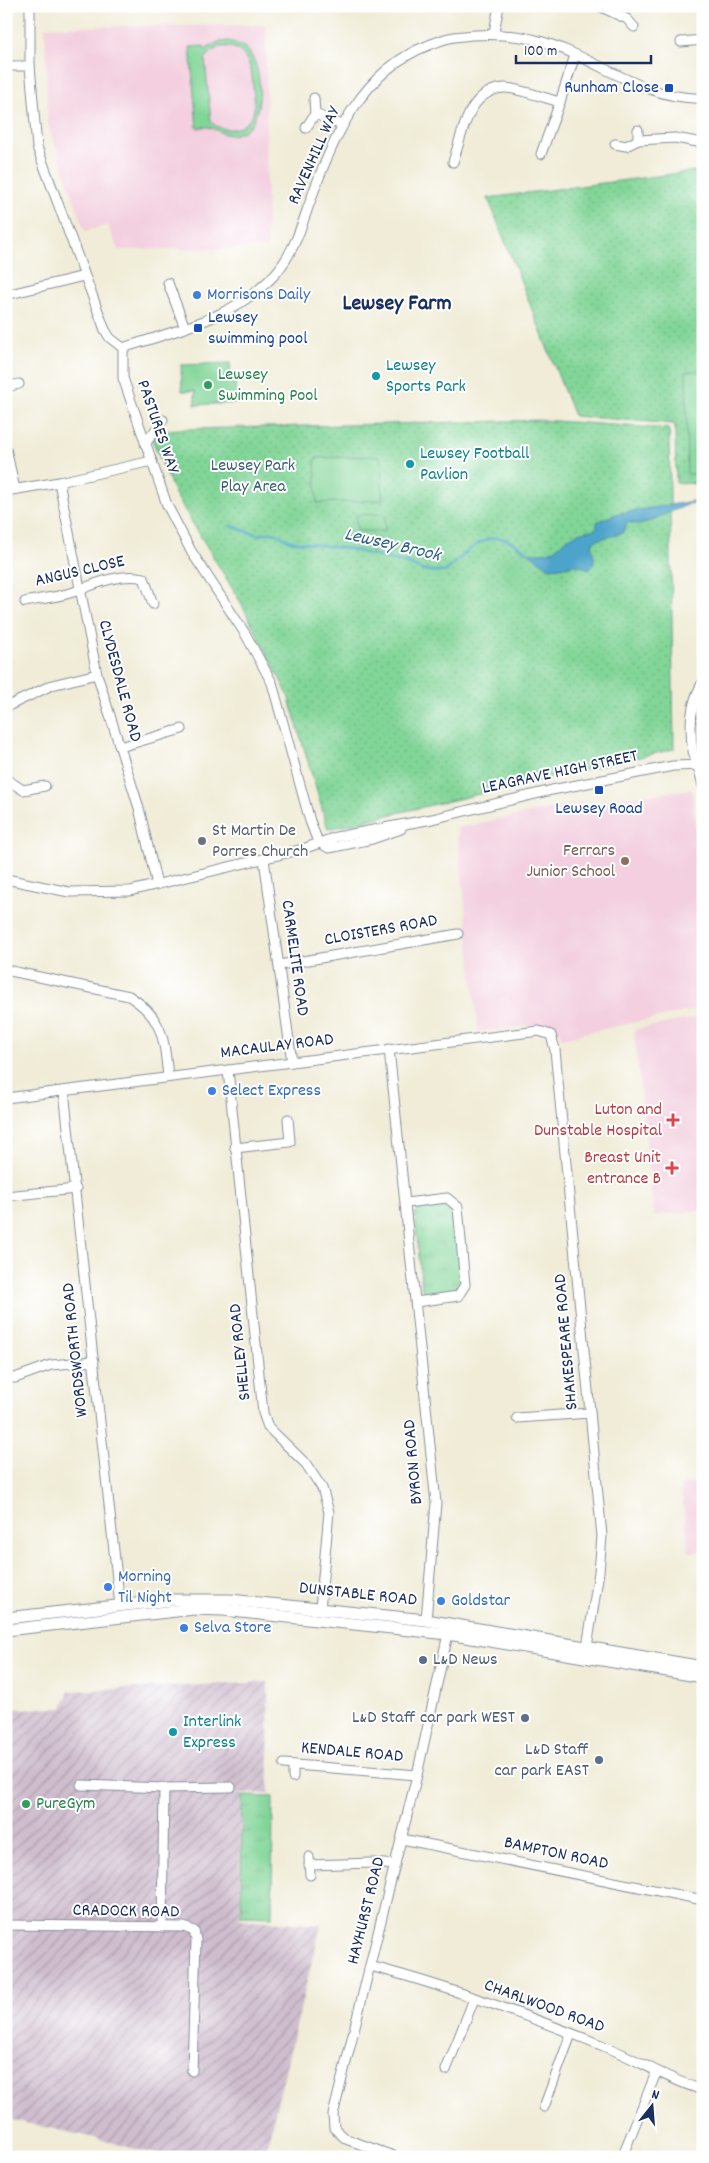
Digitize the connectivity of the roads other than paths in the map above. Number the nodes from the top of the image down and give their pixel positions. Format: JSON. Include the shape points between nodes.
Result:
{"nodes":[{"id":1,"x":30,"y":6,"type":"edge"},
{"id":2,"x":499,"y":6,"type":"edge"},
{"id":3,"x":599,"y":6,"type":"edge"},
{"id":4,"x":634,"y":27,"type":"dead end"},
{"id":5,"x":494,"y":32,"type":"junction"},
{"id":6,"x":703,"y":40,"type":"edge"},
{"id":7,"x":681,"y":42,"type":"dead end"},
{"id":8,"x":574,"y":55,"type":"junction"},
{"id":9,"x":6,"y":66,"type":"edge"},
{"id":10,"x":30,"y":66,"type":"junction"},
{"id":11,"x":314,"y":98,"type":"dead end"},
{"id":12,"x":703,"y":98,"type":"edge"},
{"id":13,"x":560,"y":102,"type":"junction"},
{"id":14,"x":315,"y":114,"type":"junction"},
{"id":15,"x":342,"y":125,"type":"junction"},
{"id":16,"x":306,"y":128,"type":"dead end"},
{"id":17,"x":638,"y":130,"type":"dead end"},
{"id":18,"x":638,"y":140,"type":"junction"},
{"id":19,"x":703,"y":143,"type":"edge"},
{"id":20,"x":615,"y":144,"type":"dead end"},
{"id":21,"x":540,"y":154,"type":"dead end"},
{"id":22,"x":454,"y":162,"type":"dead end"},
{"id":23,"x":84,"y":276,"type":"junction"},
{"id":24,"x":168,"y":283,"type":"dead end"},
{"id":25,"x":6,"y":295,"type":"edge"},
{"id":26,"x":185,"y":328,"type":"junction"},
{"id":27,"x":122,"y":348,"type":"junction"},
{"id":28,"x":19,"y":384,"type":"dead end"},
{"id":29,"x":6,"y":387,"type":"edge"},
{"id":30,"x":163,"y":420,"type":"dead end"},
{"id":31,"x":146,"y":444,"type":"junction"},
{"id":32,"x":6,"y":449,"type":"edge"},
{"id":33,"x":152,"y":461,"type":"junction"},
{"id":34,"x":59,"y":482,"type":"junction"},
{"id":35,"x":11,"y":490,"type":"edge"},
{"id":36,"x":79,"y":590,"type":"junction"},
{"id":37,"x":25,"y":602,"type":"dead end"},
{"id":38,"x":153,"y":604,"type":"dead end"},
{"id":39,"x":97,"y":674,"type":"junction"},
{"id":40,"x":703,"y":682,"type":"edge"},
{"id":41,"x":6,"y":707,"type":"edge"},
{"id":42,"x":182,"y":729,"type":"dead end"},
{"id":43,"x":120,"y":747,"type":"junction"},
{"id":44,"x":700,"y":765,"type":"edge"},
{"id":45,"x":6,"y":779,"type":"edge"},
{"id":46,"x":45,"y":786,"type":"dead end"},
{"id":47,"x":703,"y":786,"type":"edge"},
{"id":48,"x":318,"y":842,"type":"junction"},
{"id":49,"x":264,"y":858,"type":"junction"},
{"id":50,"x":6,"y":879,"type":"edge"},
{"id":51,"x":157,"y":885,"type":"junction"},
{"id":52,"x":458,"y":934,"type":"dead end"},
{"id":53,"x":280,"y":965,"type":"junction"},
{"id":54,"x":6,"y":970,"type":"edge"},
{"id":55,"x":551,"y":1035,"type":"joint"},
{"id":56,"x":388,"y":1049,"type":"junction"},
{"id":57,"x":292,"y":1062,"type":"junction"},
{"id":58,"x":228,"y":1070,"type":"junction"},
{"id":59,"x":168,"y":1077,"type":"junction"},
{"id":60,"x":64,"y":1091,"type":"junction"},
{"id":61,"x":6,"y":1098,"type":"edge"},
{"id":62,"x":288,"y":1119,"type":"dead end"},
{"id":63,"x":236,"y":1148,"type":"junction"},
{"id":64,"x":76,"y":1189,"type":"junction"},
{"id":65,"x":6,"y":1196,"type":"edge"},
{"id":66,"x":406,"y":1202,"type":"junction"},
{"id":67,"x":416,"y":1302,"type":"junction"},
{"id":68,"x":94,"y":1361,"type":"junction"},
{"id":69,"x":6,"y":1378,"type":"edge"},
{"id":70,"x":590,"y":1413,"type":"junction"},
{"id":71,"x":517,"y":1418,"type":"dead end"},
{"id":72,"x":120,"y":1606,"type":"junction"},
{"id":73,"x":320,"y":1609,"type":"junction"},
{"id":74,"x":6,"y":1618,"type":"edge"},
{"id":75,"x":426,"y":1620,"type":"junction"},
{"id":76,"x":6,"y":1630,"type":"edge"},
{"id":77,"x":448,"y":1634,"type":"junction"},
{"id":78,"x":587,"y":1647,"type":"junction"},
{"id":79,"x":703,"y":1667,"type":"edge"},
{"id":80,"x":703,"y":1677,"type":"edge"},
{"id":81,"x":418,"y":1775,"type":"junction"},
{"id":82,"x":293,"y":1777,"type":"dead end"},
{"id":83,"x":81,"y":1785,"type":"dead end"},
{"id":84,"x":164,"y":1788,"type":"junction"},
{"id":85,"x":231,"y":1788,"type":"dead end"},
{"id":86,"x":402,"y":1839,"type":"junction"},
{"id":87,"x":395,"y":1866,"type":"junction"},
{"id":88,"x":310,"y":1875,"type":"dead end"},
{"id":89,"x":703,"y":1900,"type":"edge"},
{"id":90,"x":6,"y":1926,"type":"edge"},
{"id":91,"x":162,"y":1927,"type":"junction"},
{"id":92,"x":370,"y":1966,"type":"junction"},
{"id":93,"x":474,"y":1999,"type":"junction"},
{"id":94,"x":571,"y":2034,"type":"junction"},
{"id":95,"x":446,"y":2070,"type":"dead end"},
{"id":96,"x":192,"y":2072,"type":"dead end"},
{"id":97,"x":656,"y":2073,"type":"junction"},
{"id":98,"x":703,"y":2090,"type":"edge"},
{"id":99,"x":544,"y":2107,"type":"dead end"},
{"id":100,"x":396,"y":2157,"type":"edge"},
{"id":101,"x":622,"y":2157,"type":"edge"}],
"edges":[{"from":1,"to":10,"type":"street"},
{"from":2,"to":5,"type":"street"},
{"from":3,"to":4,"type":"street","via":[[627,19]]},
{"from":5,"to":8,"type":"street","name":"RAVENHILL WAY","via":[[538,40]]},
{"from":5,"to":15,"type":"street","name":"RAVENHILL WAY","via":[[451,37],[417,50],[390,67],[365,90]]},
{"from":6,"to":7,"type":"street"},
{"from":8,"to":12,"type":"street","name":"RAVENHILL WAY","via":[[639,84],[688,98]]},
{"from":8,"to":13,"type":"street"},
{"from":9,"to":10,"type":"street"},
{"from":10,"to":23,"type":"street","via":[[37,148]]},
{"from":11,"to":14,"type":"street"},
{"from":13,"to":21,"type":"street"},
{"from":13,"to":22,"type":"street","via":[[505,87],[484,93],[471,108]]},
{"from":14,"to":15,"type":"street"},
{"from":14,"to":16,"type":"street"},
{"from":15,"to":26,"type":"street","name":"RAVENHILL WAY","via":[[302,230],[277,272],[258,291],[228,312]]},
{"from":17,"to":18,"type":"street"},
{"from":18,"to":19,"type":"street","via":[[675,138]]},
{"from":18,"to":20,"type":"street","via":[[626,146]]},
{"from":23,"to":25,"type":"street"},
{"from":23,"to":27,"type":"street","via":[[105,330]]},
{"from":24,"to":26,"type":"street"},
{"from":26,"to":27,"type":"street","name":"RAVENHILL WAY"},
{"from":27,"to":31,"type":"street","name":"PASTURES WAY","via":[[123,378]]},
{"from":28,"to":29,"type":"street"},
{"from":30,"to":31,"type":"street"},
{"from":31,"to":33,"type":"street","name":"PASTURES WAY"},
{"from":32,"to":35,"type":"street"},
{"from":33,"to":34,"type":"street"},
{"from":33,"to":48,"type":"street","name":"PASTURES WAY","via":[[167,506],[191,551],[246,635],[272,683]]},
{"from":34,"to":35,"type":"street"},
{"from":34,"to":36,"type":"street","name":"CLYDESDALE ROAD"},
{"from":36,"to":37,"type":"street","name":"ANGUS CLOSE"},
{"from":36,"to":38,"type":"street","name":"ANGUS CLOSE","via":[[88,584],[132,575],[144,578]]},
{"from":36,"to":39,"type":"street","name":"CLYDESDALE ROAD"},
{"from":39,"to":41,"type":"street","via":[[52,685]]},
{"from":39,"to":43,"type":"street","name":"CLYDESDALE ROAD"},
{"from":40,"to":44,"type":"street","via":[[695,695],[691,713],[693,749]]},
{"from":42,"to":43,"type":"street"},
{"from":43,"to":51,"type":"street","name":"CLYDESDALE ROAD","via":[[139,808]]},
{"from":44,"to":47,"type":"street"},
{"from":44,"to":48,"type":"street","name":"LEAGRAVE HIGH STREET","via":[[673,766],[552,790]]},
{"from":45,"to":46,"type":"street","via":[[23,790]]},
{"from":48,"to":49,"type":"street","name":"LEAGRAVE HIGH STREET"},
{"from":49,"to":51,"type":"street","name":"LEAGRAVE HIGH STREET"},
{"from":49,"to":53,"type":"street","name":"CARMELITE ROAD"},
{"from":50,"to":51,"type":"street","name":"LEAGRAVE HIGH STREET","via":[[69,892],[130,891]]},
{"from":52,"to":53,"type":"street","name":"CLOISTERS ROAD"},
{"from":53,"to":57,"type":"street","name":"CARMELITE ROAD"},
{"from":54,"to":59,"type":"street","via":[[129,996],[145,1006],[162,1034]]},
{"from":55,"to":56,"type":"street","name":"MACAULAY ROAD","via":[[539,1031]]},
{"from":55,"to":70,"type":"street","name":"SHAKESPEARE ROAD"},
{"from":56,"to":57,"type":"street","name":"MACAULAY ROAD"},
{"from":56,"to":66,"type":"street","name":"BYRON ROAD"},
{"from":57,"to":58,"type":"street","name":"MACAULAY ROAD"},
{"from":58,"to":59,"type":"street","name":"MACAULAY ROAD"},
{"from":58,"to":63,"type":"street","name":"SHELLEY ROAD"},
{"from":59,"to":60,"type":"street","name":"MACAULAY ROAD"},
{"from":60,"to":61,"type":"street","name":"MACAULAY ROAD"},
{"from":60,"to":64,"type":"street","name":"WORDSWORTH ROAD"},
{"from":62,"to":63,"type":"street","via":[[290,1142]]},
{"from":63,"to":73,"type":"street","name":"SHELLEY ROAD","via":[[263,1413],[268,1428],[306,1464],[322,1488],[329,1512]]},
{"from":64,"to":65,"type":"street"},
{"from":64,"to":68,"type":"street","name":"WORDSWORTH ROAD"},
{"from":66,"to":67,"type":"street","name":"BYRON ROAD"},
{"from":66,"to":67,"type":"street","via":[[447,1198],[458,1207],[465,1285],[458,1296]]},
{"from":67,"to":75,"type":"street","name":"BYRON ROAD","via":[[436,1503]]},
{"from":68,"to":69,"type":"street","via":[[51,1366]]},
{"from":68,"to":72,"type":"street","name":"WORDSWORTH ROAD"},
{"from":70,"to":71,"type":"street"},
{"from":70,"to":78,"type":"street","name":"SHAKESPEARE ROAD","via":[[602,1536],[600,1572]]},
{"from":72,"to":73,"type":"main road","name":"DUNSTABLE ROAD","via":[[199,1598]]},
{"from":72,"to":74,"type":"main road","name":"DUNSTABLE ROAD"},
{"from":73,"to":75,"type":"main road","name":"DUNSTABLE ROAD"},
{"from":75,"to":78,"type":"main road","name":"DUNSTABLE ROAD"},
{"from":76,"to":77,"type":"main road","name":"DUNSTABLE ROAD","via":[[194,1609]]},
{"from":77,"to":80,"type":"main road","name":"DUNSTABLE ROAD"},
{"from":77,"to":81,"type":"street","name":"HAYHURST ROAD"},
{"from":78,"to":79,"type":"main road","name":"DUNSTABLE ROAD"},
{"from":81,"to":82,"type":"street","name":"KENDALE ROAD","via":[[289,1764]]},
{"from":81,"to":86,"type":"street","name":"HAYHURST ROAD"},
{"from":83,"to":84,"type":"street"},
{"from":84,"to":85,"type":"street"},
{"from":84,"to":91,"type":"street"},
{"from":86,"to":87,"type":"street","name":"HAYHURST ROAD"},
{"from":86,"to":89,"type":"street","name":"BAMPTON ROAD"},
{"from":87,"to":88,"type":"street","via":[[309,1861]]},
{"from":87,"to":92,"type":"street","name":"HAYHURST ROAD"},
{"from":90,"to":91,"type":"street","name":"CRADOCK ROAD"},
{"from":91,"to":96,"type":"street","name":"CRADOCK ROAD","via":[[184,1927],[194,1931],[196,1940]]},
{"from":92,"to":93,"type":"street","name":"CHARLWOOD ROAD","via":[[426,1981]]},
{"from":92,"to":100,"type":"street","name":"HAYHURST ROAD","via":[[333,2115],[334,2128],[346,2139]]},
{"from":93,"to":94,"type":"street","name":"CHARLWOOD ROAD"},
{"from":93,"to":95,"type":"street"},
{"from":94,"to":97,"type":"street","name":"CHARLWOOD ROAD","via":[[608,2048]]},
{"from":94,"to":99,"type":"street"},
{"from":97,"to":98,"type":"street","name":"CHARLWOOD ROAD"},
{"from":97,"to":101,"type":"street"}]}
